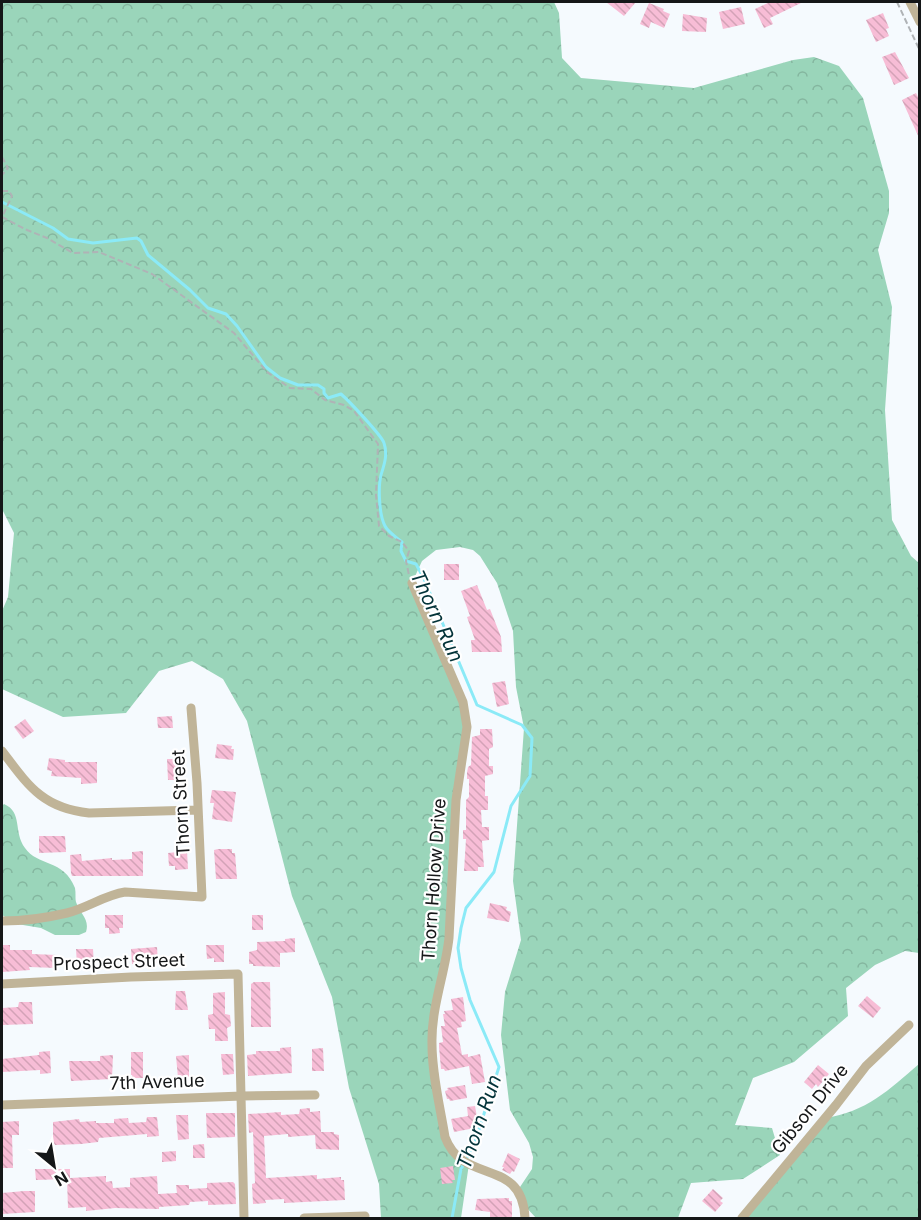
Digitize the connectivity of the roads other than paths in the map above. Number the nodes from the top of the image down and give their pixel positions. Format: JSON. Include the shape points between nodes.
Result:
{"nodes":[{"id":1,"x":910,"y":2,"type":"edge"},
{"id":2,"x":920,"y":22,"type":"edge"},
{"id":3,"x":412,"y":583,"type":"road end"},
{"id":4,"x":191,"y":708,"type":"dead end"},
{"id":5,"x":2,"y":751,"type":"edge"},
{"id":6,"x":197,"y":810,"type":"junction"},
{"id":7,"x":2,"y":921,"type":"edge"},
{"id":8,"x":2,"y":984,"type":"edge"},
{"id":9,"x":909,"y":1025,"type":"dead end"},
{"id":10,"x":315,"y":1095,"type":"dead end"},
{"id":11,"x":242,"y":1096,"type":"junction"},
{"id":12,"x":2,"y":1105,"type":"edge"},
{"id":13,"x":365,"y":1216,"type":"dead end"},
{"id":14,"x":244,"y":1218,"type":"edge"},
{"id":15,"x":304,"y":1218,"type":"edge"},
{"id":16,"x":525,"y":1218,"type":"edge"},
{"id":17,"x":742,"y":1218,"type":"edge"}],
"edges":[{"from":1,"to":2,"type":"street"},
{"from":3,"to":16,"type":"street","name":"Thorn Hollow Drive","via":[[466,716],[456,800],[449,938],[432,1044],[445,1137],[449,1147],[465,1162],[511,1183],[522,1197]]},
{"from":4,"to":6,"type":"street","name":"Thorn Street"},
{"from":5,"to":6,"type":"street","via":[[31,789],[75,812]]},
{"from":6,"to":7,"type":"street","name":"Thorn Street","via":[[202,897],[116,893],[69,913]]},
{"from":8,"to":11,"type":"street","name":"Prospect Street","via":[[238,974]]},
{"from":9,"to":17,"type":"street","name":"Gibson Drive","via":[[866,1066]]},
{"from":10,"to":11,"type":"street","name":"7th Avenue"},
{"from":11,"to":12,"type":"street","name":"7th Avenue"},
{"from":11,"to":14,"type":"street"},
{"from":13,"to":15,"type":"street"}]}
